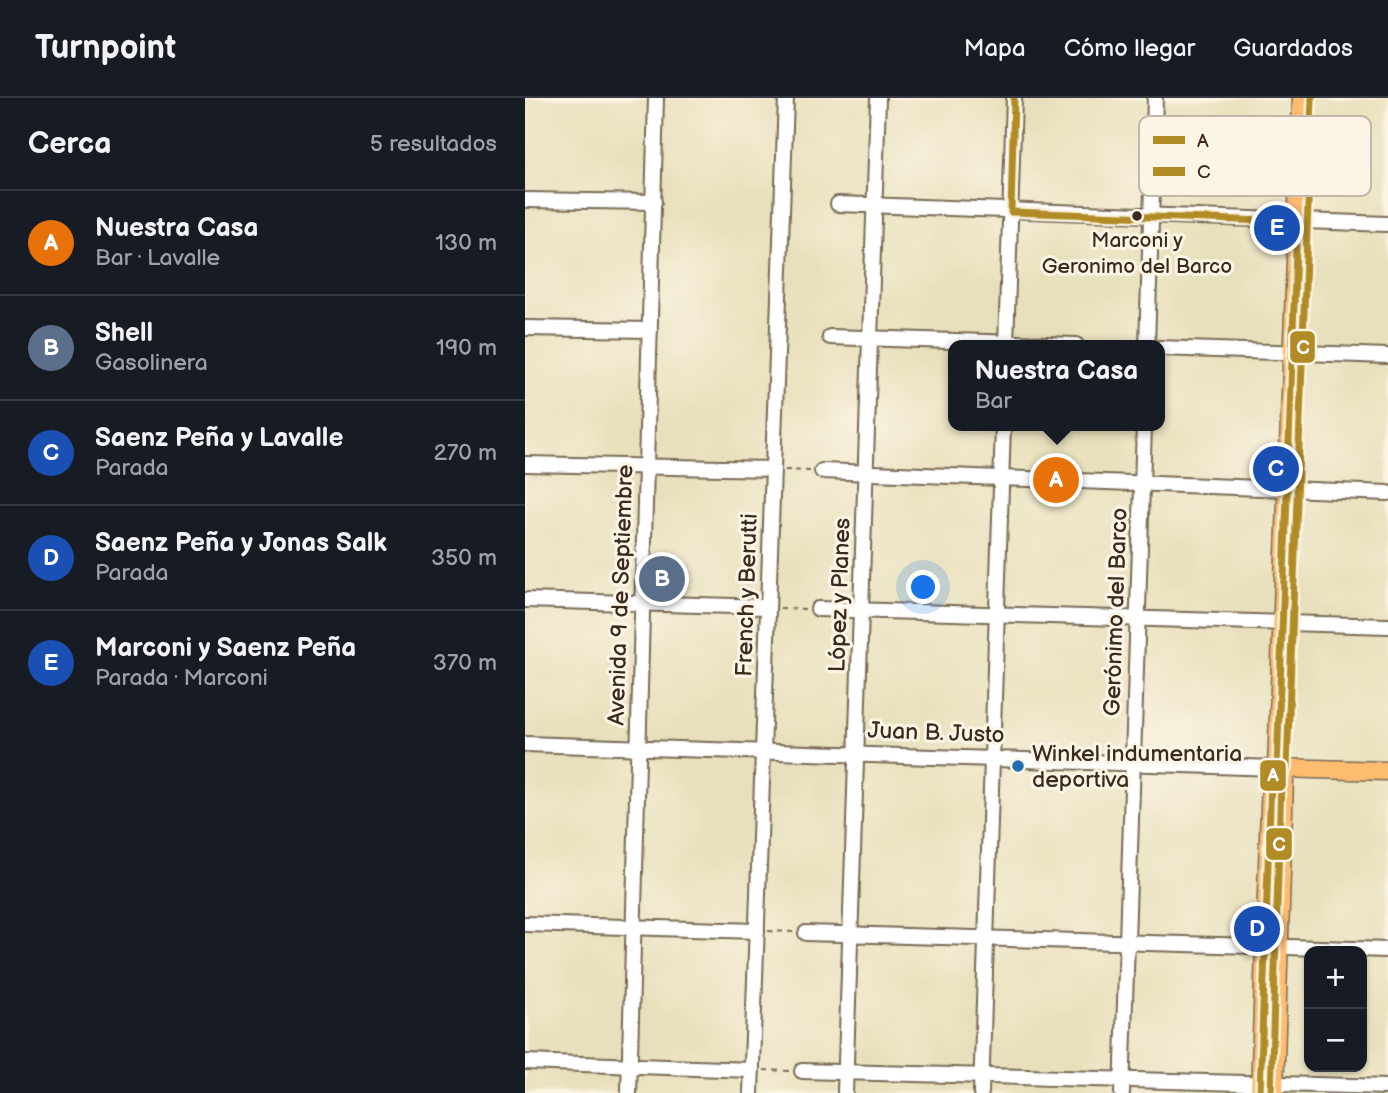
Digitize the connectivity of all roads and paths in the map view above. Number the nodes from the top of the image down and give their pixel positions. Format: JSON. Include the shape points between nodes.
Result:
{"nodes":[{"id":1,"x":656,"y":98,"type":"edge"},
{"id":2,"x":786,"y":98,"type":"edge"},
{"id":3,"x":879,"y":98,"type":"edge"},
{"id":4,"x":1014,"y":98,"type":"edge"},
{"id":5,"x":1155,"y":98,"type":"edge"},
{"id":6,"x":1302,"y":98,"type":"edge"},
{"id":7,"x":1154,"y":116,"type":"edge"},
{"id":8,"x":1301,"y":116,"type":"edge"},
{"id":9,"x":1152,"y":196,"type":"edge"},
{"id":10,"x":1298,"y":196,"type":"edge"},
{"id":11,"x":525,"y":200,"type":"edge"},
{"id":12,"x":654,"y":202,"type":"junction"},
{"id":13,"x":838,"y":204,"type":"dead end"},
{"id":14,"x":875,"y":206,"type":"junction"},
{"id":15,"x":1011,"y":212,"type":"junction"},
{"id":16,"x":1151,"y":216,"type":"junction"},
{"id":17,"x":1297,"y":222,"type":"junction"},
{"id":18,"x":1388,"y":224,"type":"edge"},
{"id":19,"x":525,"y":328,"type":"edge"},
{"id":20,"x":650,"y":330,"type":"junction"},
{"id":21,"x":830,"y":337,"type":"dead end"},
{"id":22,"x":870,"y":338,"type":"junction"},
{"id":23,"x":1006,"y":340,"type":"edge"},
{"id":24,"x":1147,"y":340,"type":"edge"},
{"id":25,"x":948,"y":341,"type":"edge"},
{"id":26,"x":1165,"y":348,"type":"edge"},
{"id":27,"x":1293,"y":353,"type":"junction"},
{"id":28,"x":1388,"y":356,"type":"edge"},
{"id":29,"x":1003,"y":431,"type":"edge"},
{"id":30,"x":1144,"y":431,"type":"edge"},
{"id":31,"x":525,"y":464,"type":"edge"},
{"id":32,"x":646,"y":467,"type":"junction"},
{"id":33,"x":773,"y":469,"type":"junction"},
{"id":34,"x":822,"y":471,"type":"joint"},
{"id":35,"x":866,"y":472,"type":"junction"},
{"id":36,"x":1002,"y":478,"type":"junction"},
{"id":37,"x":1142,"y":482,"type":"junction"},
{"id":38,"x":1289,"y":488,"type":"junction"},
{"id":39,"x":1388,"y":493,"type":"edge"},
{"id":40,"x":525,"y":600,"type":"edge"},
{"id":41,"x":643,"y":604,"type":"junction"},
{"id":42,"x":768,"y":607,"type":"junction"},
{"id":43,"x":818,"y":609,"type":"joint"},
{"id":44,"x":862,"y":610,"type":"junction"},
{"id":45,"x":997,"y":614,"type":"junction"},
{"id":46,"x":1137,"y":619,"type":"junction"},
{"id":47,"x":1284,"y":623,"type":"junction"},
{"id":48,"x":1388,"y":626,"type":"edge"},
{"id":49,"x":525,"y":744,"type":"edge"},
{"id":50,"x":639,"y":747,"type":"junction"},
{"id":51,"x":763,"y":751,"type":"junction"},
{"id":52,"x":857,"y":754,"type":"junction"},
{"id":53,"x":992,"y":759,"type":"junction"},
{"id":54,"x":1133,"y":763,"type":"junction"},
{"id":55,"x":1277,"y":768,"type":"junction"},
{"id":56,"x":1388,"y":772,"type":"edge"},
{"id":57,"x":525,"y":924,"type":"edge"},
{"id":58,"x":634,"y":927,"type":"junction"},
{"id":59,"x":757,"y":931,"type":"junction"},
{"id":60,"x":806,"y":933,"type":"joint"},
{"id":61,"x":851,"y":934,"type":"junction"},
{"id":62,"x":986,"y":938,"type":"junction"},
{"id":63,"x":1127,"y":942,"type":"junction"},
{"id":64,"x":1272,"y":946,"type":"junction"},
{"id":65,"x":1388,"y":950,"type":"edge"},
{"id":66,"x":525,"y":1062,"type":"edge"},
{"id":67,"x":630,"y":1064,"type":"junction"},
{"id":68,"x":752,"y":1070,"type":"junction"},
{"id":69,"x":802,"y":1071,"type":"joint"},
{"id":70,"x":846,"y":1072,"type":"junction"},
{"id":71,"x":982,"y":1076,"type":"junction"},
{"id":72,"x":1122,"y":1086,"type":"edge"},
{"id":73,"x":1388,"y":1087,"type":"edge"},
{"id":74,"x":1267,"y":1088,"type":"edge"},
{"id":75,"x":629,"y":1093,"type":"edge"},
{"id":76,"x":751,"y":1093,"type":"edge"},
{"id":77,"x":845,"y":1093,"type":"edge"},
{"id":78,"x":981,"y":1093,"type":"edge"}],
"edges":[{"from":1,"to":12,"type":"street","name":"Avenida 9 de Septiembre"},
{"from":2,"to":33,"type":"street","name":"French y Berutti"},
{"from":3,"to":14,"type":"street","name":"López y Planes"},
{"from":4,"to":15,"type":"street"},
{"from":5,"to":7,"type":"street"},
{"from":6,"to":8,"type":"main road"},
{"from":9,"to":16,"type":"street"},
{"from":10,"to":17,"type":"main road"},
{"from":11,"to":12,"type":"street"},
{"from":12,"to":20,"type":"street","name":"Avenida 9 de Septiembre"},
{"from":13,"to":14,"type":"street"},
{"from":14,"to":15,"type":"street"},
{"from":14,"to":22,"type":"street","name":"López y Planes"},
{"from":15,"to":16,"type":"street"},
{"from":15,"to":23,"type":"street"},
{"from":16,"to":17,"type":"street"},
{"from":16,"to":24,"type":"street"},
{"from":17,"to":18,"type":"street"},
{"from":17,"to":27,"type":"main road"},
{"from":19,"to":20,"type":"street"},
{"from":20,"to":32,"type":"street","name":"Avenida 9 de Septiembre"},
{"from":21,"to":22,"type":"street"},
{"from":22,"to":25,"type":"street"},
{"from":22,"to":35,"type":"street","name":"López y Planes"},
{"from":26,"to":27,"type":"street"},
{"from":27,"to":28,"type":"street"},
{"from":27,"to":38,"type":"main road"},
{"from":29,"to":36,"type":"street"},
{"from":30,"to":37,"type":"street","name":"Gerónimo del Barco"},
{"from":31,"to":32,"type":"street"},
{"from":32,"to":33,"type":"street"},
{"from":32,"to":41,"type":"street","name":"Avenida 9 de Septiembre"},
{"from":33,"to":34,"type":"path"},
{"from":33,"to":42,"type":"street","name":"French y Berutti"},
{"from":34,"to":35,"type":"street"},
{"from":35,"to":36,"type":"street"},
{"from":35,"to":44,"type":"street","name":"López y Planes"},
{"from":36,"to":37,"type":"street"},
{"from":36,"to":45,"type":"street"},
{"from":37,"to":38,"type":"street"},
{"from":37,"to":46,"type":"street","name":"Gerónimo del Barco"},
{"from":38,"to":39,"type":"street"},
{"from":38,"to":47,"type":"main road"},
{"from":40,"to":41,"type":"street"},
{"from":41,"to":42,"type":"street"},
{"from":41,"to":50,"type":"street","name":"Avenida 9 de Septiembre"},
{"from":42,"to":43,"type":"path"},
{"from":42,"to":51,"type":"street","name":"French y Berutti"},
{"from":43,"to":44,"type":"street"},
{"from":44,"to":45,"type":"street"},
{"from":44,"to":52,"type":"street","name":"López y Planes"},
{"from":45,"to":46,"type":"street"},
{"from":45,"to":53,"type":"street"},
{"from":46,"to":47,"type":"street"},
{"from":46,"to":54,"type":"street","name":"Gerónimo del Barco"},
{"from":47,"to":48,"type":"street"},
{"from":47,"to":55,"type":"main road"},
{"from":49,"to":50,"type":"street","name":"Juan B. Justo"},
{"from":50,"to":51,"type":"street","name":"Juan B. Justo"},
{"from":50,"to":58,"type":"street","name":"Avenida 9 de Septiembre"},
{"from":51,"to":52,"type":"street","name":"Juan B. Justo"},
{"from":51,"to":59,"type":"street","name":"French y Berutti"},
{"from":52,"to":53,"type":"street","name":"Juan B. Justo"},
{"from":52,"to":61,"type":"street","name":"López y Planes"},
{"from":53,"to":54,"type":"street","name":"Juan B. Justo"},
{"from":53,"to":62,"type":"street"},
{"from":54,"to":55,"type":"street","name":"Juan B. Justo"},
{"from":54,"to":63,"type":"street","name":"Gerónimo del Barco"},
{"from":55,"to":56,"type":"main road","name":"Juan B. Justo"},
{"from":55,"to":64,"type":"main road","via":[[1271,779]]},
{"from":57,"to":58,"type":"street"},
{"from":58,"to":59,"type":"street"},
{"from":58,"to":67,"type":"street","name":"Avenida 9 de Septiembre"},
{"from":59,"to":60,"type":"path"},
{"from":59,"to":68,"type":"street","name":"French y Berutti"},
{"from":60,"to":61,"type":"street"},
{"from":61,"to":62,"type":"street"},
{"from":61,"to":70,"type":"street","name":"López y Planes"},
{"from":62,"to":63,"type":"street"},
{"from":62,"to":71,"type":"street"},
{"from":63,"to":64,"type":"street"},
{"from":63,"to":72,"type":"street","name":"Gerónimo del Barco"},
{"from":64,"to":65,"type":"street"},
{"from":64,"to":74,"type":"main road"},
{"from":66,"to":67,"type":"street"},
{"from":67,"to":68,"type":"street"},
{"from":67,"to":75,"type":"street","name":"Avenida 9 de Septiembre"},
{"from":68,"to":69,"type":"path"},
{"from":68,"to":76,"type":"street","name":"French y Berutti"},
{"from":69,"to":70,"type":"street"},
{"from":70,"to":71,"type":"street"},
{"from":70,"to":77,"type":"street","name":"López y Planes"},
{"from":71,"to":72,"type":"street"},
{"from":71,"to":78,"type":"street"},
{"from":72,"to":74,"type":"street"},
{"from":73,"to":74,"type":"street"}]}
